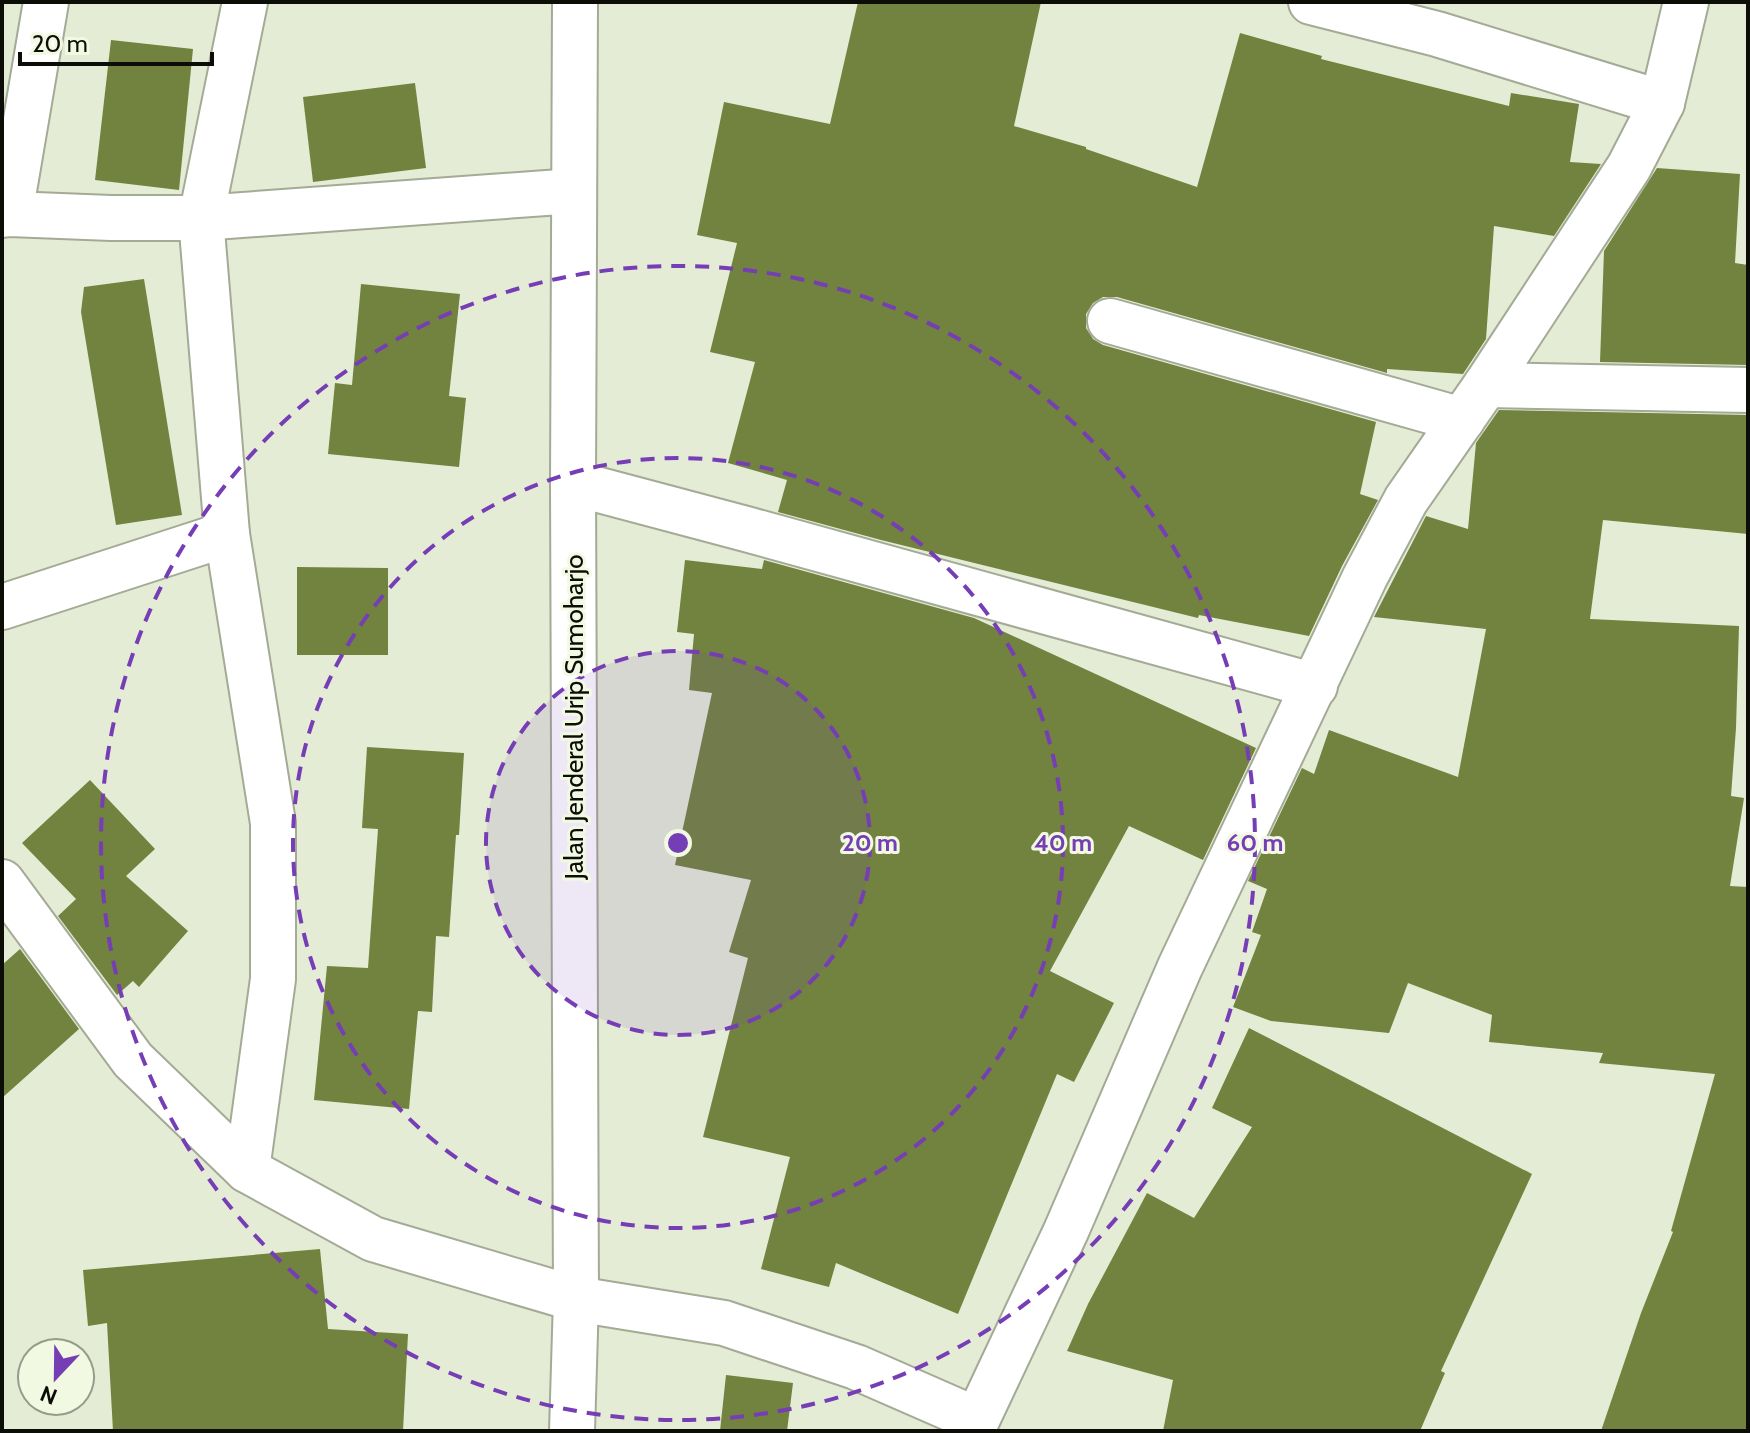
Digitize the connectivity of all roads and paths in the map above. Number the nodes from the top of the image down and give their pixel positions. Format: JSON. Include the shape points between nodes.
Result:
{"nodes":[{"id":1,"x":46,"y":2,"type":"edge"},
{"id":2,"x":245,"y":2,"type":"edge"},
{"id":3,"x":575,"y":2,"type":"edge"},
{"id":4,"x":1311,"y":2,"type":"edge"},
{"id":5,"x":1686,"y":2,"type":"edge"},
{"id":6,"x":1662,"y":103,"type":"junction"},
{"id":7,"x":574,"y":191,"type":"junction"},
{"id":8,"x":6,"y":215,"type":"edge"},
{"id":9,"x":201,"y":218,"type":"junction"},
{"id":10,"x":1110,"y":321,"type":"dead end"},
{"id":11,"x":1748,"y":390,"type":"edge"},
{"id":12,"x":1474,"y":403,"type":"junction"},
{"id":13,"x":573,"y":483,"type":"junction"},
{"id":14,"x":227,"y":534,"type":"junction"},
{"id":15,"x":2,"y":607,"type":"edge"},
{"id":16,"x":1315,"y":686,"type":"junction"},
{"id":17,"x":2,"y":882,"type":"edge"},
{"id":18,"x":247,"y":1170,"type":"junction"},
{"id":19,"x":576,"y":1299,"type":"junction"},
{"id":20,"x":987,"y":1426,"type":"edge"},
{"id":21,"x":572,"y":1431,"type":"edge"}],
"edges":[{"from":1,"to":8,"type":"main road"},
{"from":2,"to":9,"type":"main road"},
{"from":3,"to":7,"type":"main road","name":"Jalan Jenderal Urip Sumoharjo"},
{"from":4,"to":6,"type":"main road","via":[[1437,34]]},
{"from":5,"to":6,"type":"main road"},
{"from":6,"to":12,"type":"main road","via":[[1629,167]]},
{"from":7,"to":9,"type":"main road"},
{"from":7,"to":13,"type":"main road","name":"Jalan Jenderal Urip Sumoharjo"},
{"from":8,"to":9,"type":"main road"},
{"from":9,"to":14,"type":"main road"},
{"from":10,"to":12,"type":"main road"},
{"from":11,"to":12,"type":"main road"},
{"from":12,"to":16,"type":"main road","via":[[1406,500]]},
{"from":13,"to":16,"type":"main road"},
{"from":13,"to":19,"type":"main road","name":"Jalan Jenderal Urip Sumoharjo"},
{"from":14,"to":15,"type":"main road"},
{"from":14,"to":18,"type":"main road","via":[[273,823],[273,979]]},
{"from":16,"to":20,"type":"main road","via":[[1180,967]]},
{"from":17,"to":18,"type":"main road","via":[[133,1060]]},
{"from":18,"to":19,"type":"main road","via":[[373,1239]]},
{"from":19,"to":20,"type":"main road","via":[[724,1323],[856,1367]]},
{"from":19,"to":21,"type":"main road","name":"Jalan Jenderal Urip Sumoharjo"}]}
